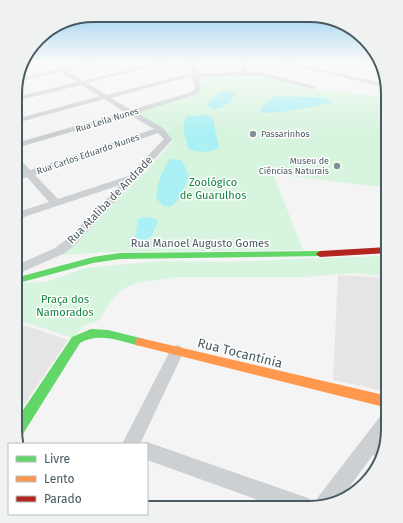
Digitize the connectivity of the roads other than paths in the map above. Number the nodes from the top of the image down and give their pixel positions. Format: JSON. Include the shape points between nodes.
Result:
{"nodes":[{"id":1,"x":73,"y":85,"type":"edge"},
{"id":2,"x":87,"y":85,"type":"edge"},
{"id":3,"x":148,"y":85,"type":"edge"},
{"id":4,"x":197,"y":85,"type":"edge"},
{"id":5,"x":307,"y":85,"type":"edge"},
{"id":6,"x":314,"y":87,"type":"dead end"},
{"id":7,"x":105,"y":97,"type":"junction"},
{"id":8,"x":22,"y":98,"type":"edge"},
{"id":9,"x":131,"y":113,"type":"junction"},
{"id":10,"x":22,"y":119,"type":"edge"},
{"id":11,"x":160,"y":130,"type":"junction"},
{"id":12,"x":22,"y":144,"type":"edge"},
{"id":13,"x":22,"y":166,"type":"edge"},
{"id":14,"x":29,"y":174,"type":"junction"},
{"id":15,"x":22,"y":176,"type":"edge"},
{"id":16,"x":132,"y":177,"type":"junction"},
{"id":17,"x":56,"y":203,"type":"junction"},
{"id":18,"x":22,"y":215,"type":"edge"},
{"id":19,"x":381,"y":250,"type":"edge"},
{"id":20,"x":22,"y":268,"type":"edge"},
{"id":21,"x":22,"y":279,"type":"edge"},
{"id":22,"x":177,"y":351,"type":"junction"},
{"id":23,"x":381,"y":400,"type":"edge"},
{"id":24,"x":22,"y":423,"type":"edge"},
{"id":25,"x":131,"y":443,"type":"edge"},
{"id":26,"x":378,"y":447,"type":"edge"},
{"id":27,"x":148,"y":452,"type":"edge"},
{"id":28,"x":331,"y":497,"type":"edge"},
{"id":29,"x":288,"y":501,"type":"edge"}],
"edges":[{"from":1,"to":8,"type":"street"},
{"from":2,"to":7,"type":"street"},
{"from":3,"to":7,"type":"street"},
{"from":4,"to":9,"type":"street","name":"Rua Leila Nunes","via":[[197,91]]},
{"from":5,"to":6,"type":"street"},
{"from":7,"to":9,"type":"street"},
{"from":7,"to":10,"type":"street"},
{"from":9,"to":11,"type":"street"},
{"from":9,"to":12,"type":"street","name":"Rua Leila Nunes"},
{"from":11,"to":14,"type":"street","name":"Rua Carlos Eduardo Nunes"},
{"from":11,"to":16,"type":"street","name":"Rua Ataliba de Andrade","via":[[168,137],[168,141]]},
{"from":13,"to":14,"type":"street"},
{"from":14,"to":15,"type":"street","name":"Rua Carlos Eduardo Nunes"},
{"from":14,"to":17,"type":"street"},
{"from":16,"to":17,"type":"street"},
{"from":16,"to":20,"type":"street","name":"Rua Ataliba de Andrade","via":[[71,242]]},
{"from":17,"to":18,"type":"street"},
{"from":19,"to":21,"type":"street","name":"Rua Manoel Augusto Gomes","via":[[306,254],[120,256],[89,260]]},
{"from":22,"to":23,"type":"street","name":"Rua Tocantínia"},
{"from":22,"to":24,"type":"street","name":"Rua Tocantínia","via":[[100,332],[86,334],[73,342]]},
{"from":22,"to":25,"type":"street"},
{"from":26,"to":28,"type":"street"},
{"from":27,"to":29,"type":"street"}]}
